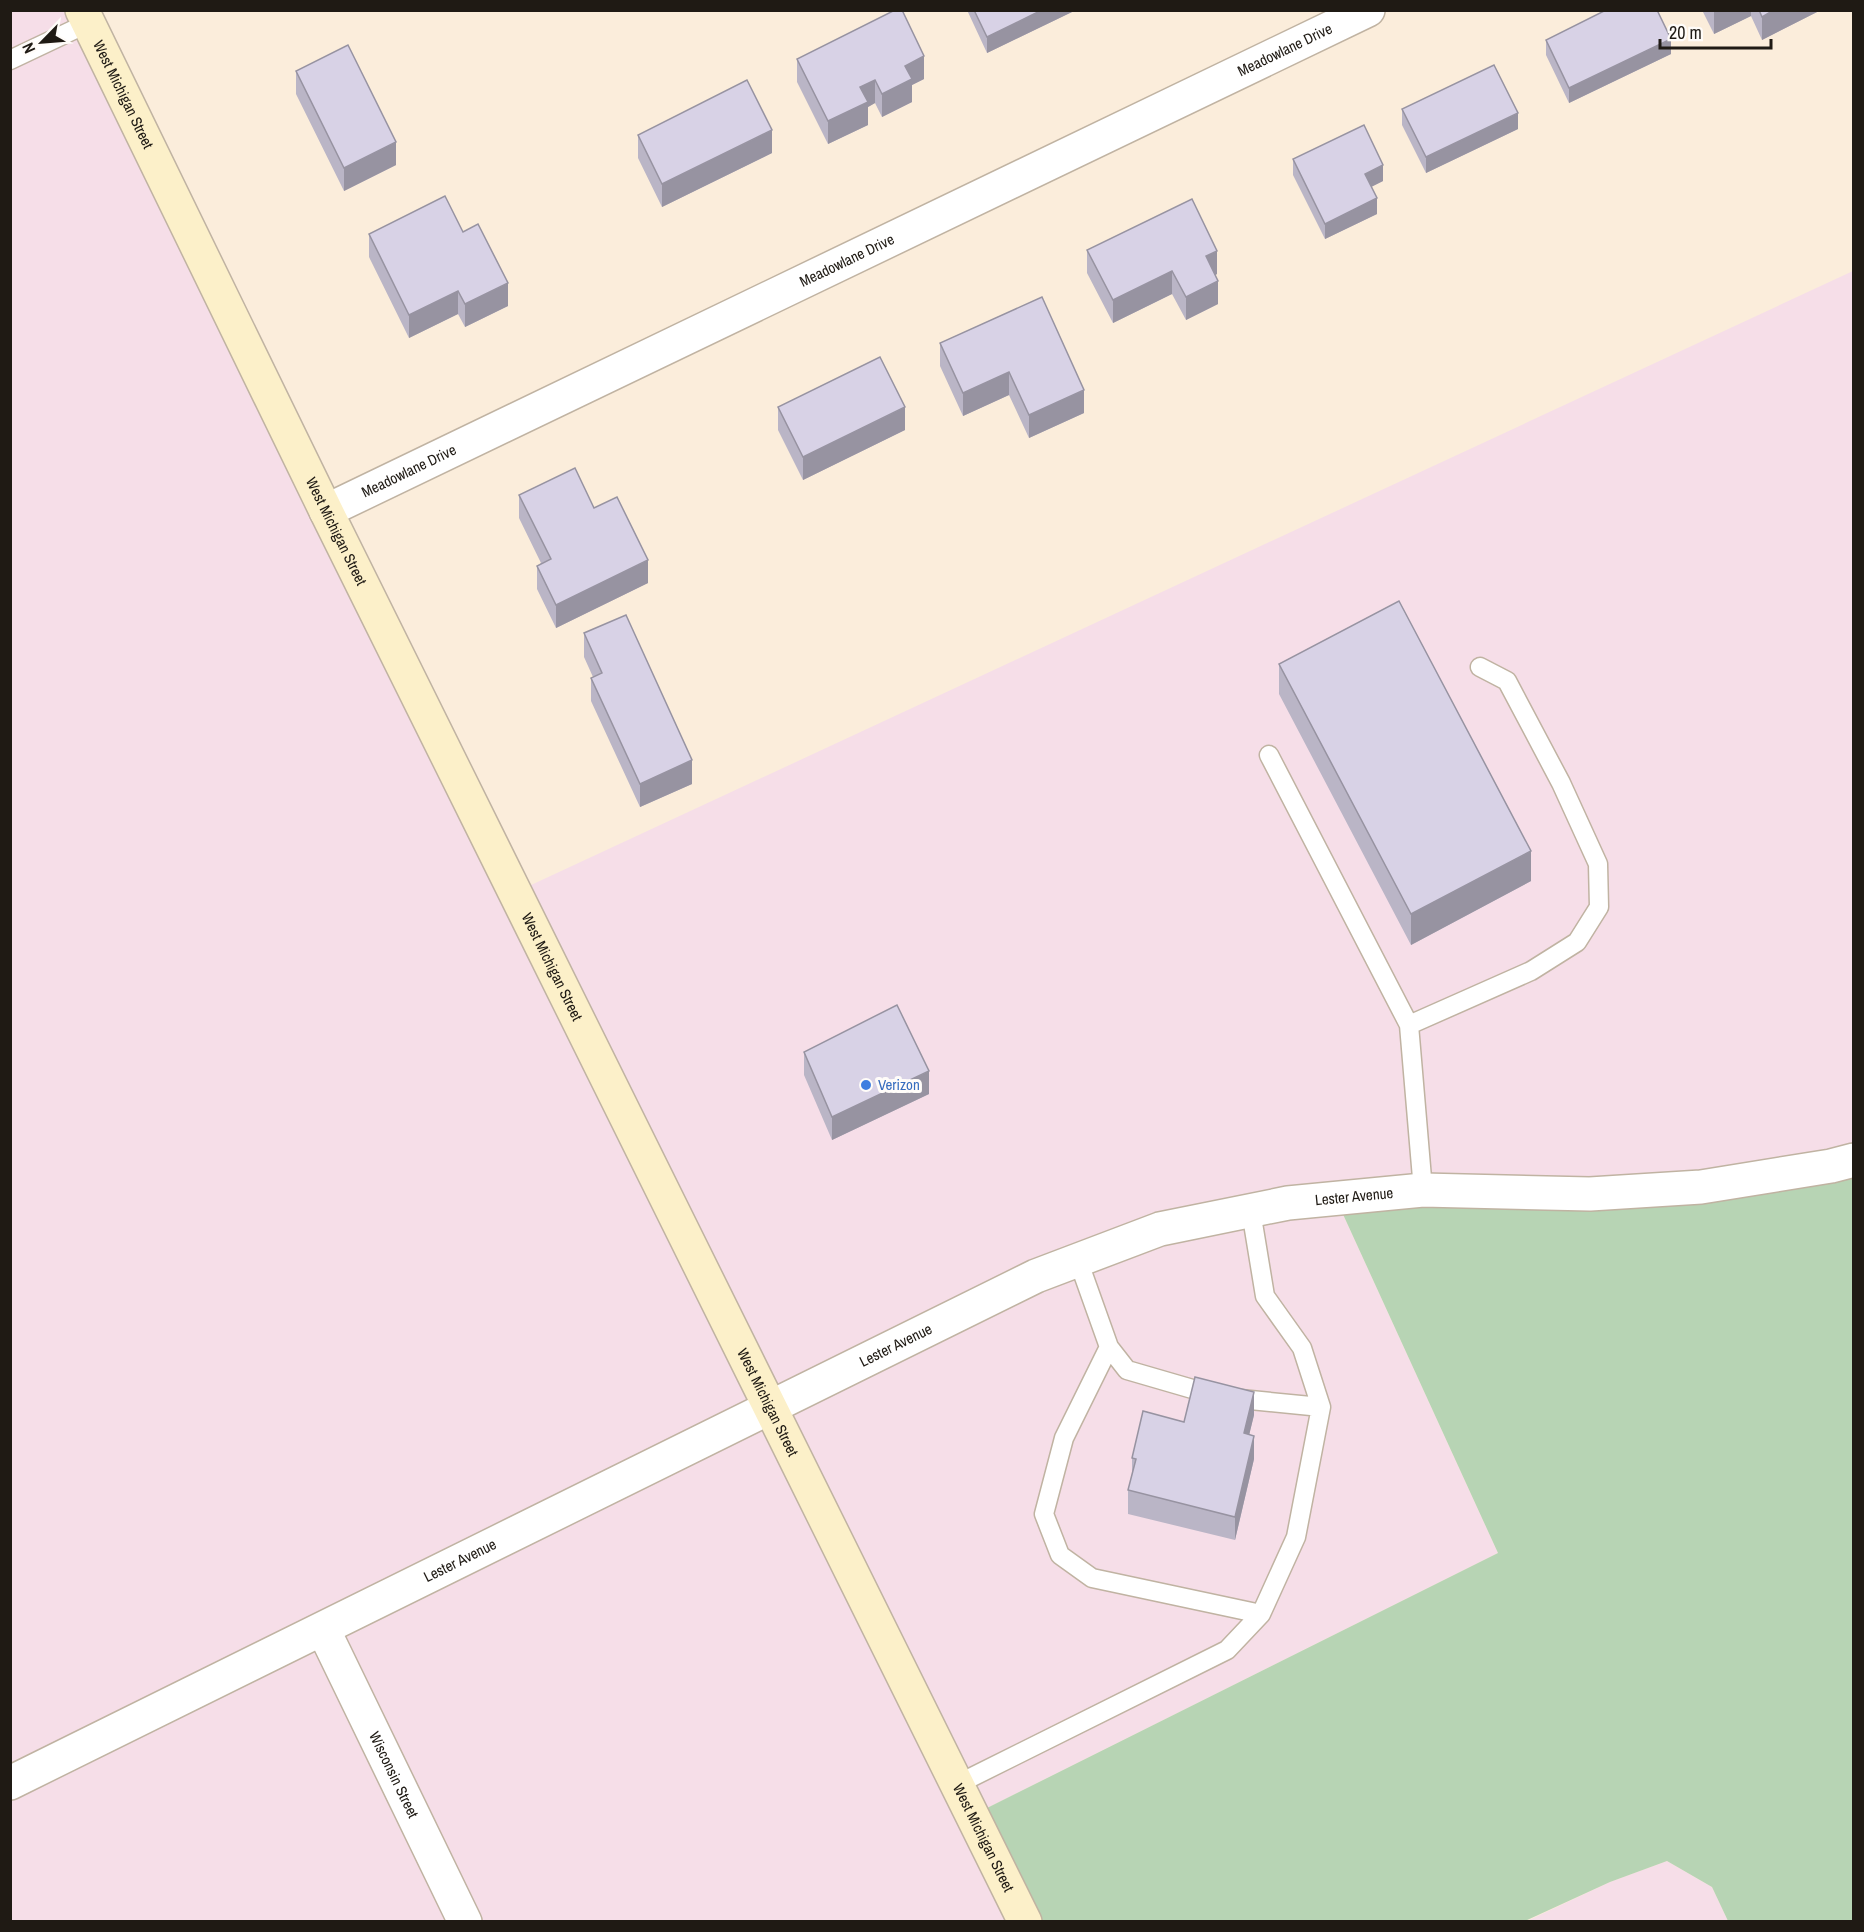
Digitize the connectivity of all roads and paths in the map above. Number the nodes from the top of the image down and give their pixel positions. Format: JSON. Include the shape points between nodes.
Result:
{"nodes":[{"id":1,"x":1368,"y":10,"type":"edge"},
{"id":2,"x":85,"y":17,"type":"edge"},
{"id":3,"x":10,"y":60,"type":"edge"},
{"id":4,"x":326,"y":511,"type":"junction"},
{"id":5,"x":1480,"y":667,"type":"dead end"},
{"id":6,"x":1269,"y":755,"type":"dead end"},
{"id":7,"x":1409,"y":1025,"type":"junction"},
{"id":8,"x":1854,"y":1160,"type":"edge"},
{"id":9,"x":1423,"y":1190,"type":"junction"},
{"id":10,"x":1251,"y":1211,"type":"junction"},
{"id":11,"x":1078,"y":1260,"type":"junction"},
{"id":12,"x":1109,"y":1347,"type":"junction"},
{"id":13,"x":771,"y":1407,"type":"junction"},
{"id":14,"x":1321,"y":1407,"type":"junction"},
{"id":15,"x":1261,"y":1614,"type":"junction"},
{"id":16,"x":323,"y":1629,"type":"junction"},
{"id":17,"x":10,"y":1783,"type":"edge"},
{"id":18,"x":958,"y":1784,"type":"junction"},
{"id":19,"x":465,"y":1922,"type":"edge"},
{"id":20,"x":1025,"y":1922,"type":"edge"}],
"edges":[{"from":1,"to":4,"type":"street","name":"Meadowlane Drive"},
{"from":2,"to":3,"type":"lane"},
{"from":2,"to":4,"type":"main road","name":"West Michigan Street"},
{"from":4,"to":13,"type":"main road","name":"West Michigan Street"},
{"from":5,"to":7,"type":"lane","via":[[1507,681],[1561,783],[1598,864],[1599,907],[1577,942],[1531,971]]},
{"from":6,"to":7,"type":"lane"},
{"from":7,"to":9,"type":"lane"},
{"from":8,"to":9,"type":"street","name":"Lester Avenue","via":[[1701,1187],[1590,1194]]},
{"from":9,"to":10,"type":"street","name":"Lester Avenue","via":[[1288,1203]]},
{"from":10,"to":11,"type":"street","name":"Lester Avenue","via":[[1160,1229]]},
{"from":10,"to":14,"type":"lane","via":[[1265,1296],[1302,1348]]},
{"from":11,"to":12,"type":"lane"},
{"from":11,"to":13,"type":"street","name":"Lester Avenue","via":[[1036,1276]]},
{"from":12,"to":14,"type":"lane","via":[[1127,1370],[1220,1397]]},
{"from":12,"to":15,"type":"lane","via":[[1064,1438],[1044,1514],[1060,1555],[1092,1578]]},
{"from":13,"to":16,"type":"street","name":"Lester Avenue"},
{"from":13,"to":18,"type":"main road","name":"West Michigan Street"},
{"from":14,"to":15,"type":"lane","via":[[1296,1537]]},
{"from":15,"to":18,"type":"lane","via":[[1227,1650]]},
{"from":16,"to":17,"type":"street","name":"Lester Avenue"},
{"from":16,"to":19,"type":"street","name":"Wisconsin Street"},
{"from":18,"to":20,"type":"main road","name":"West Michigan Street"}]}
